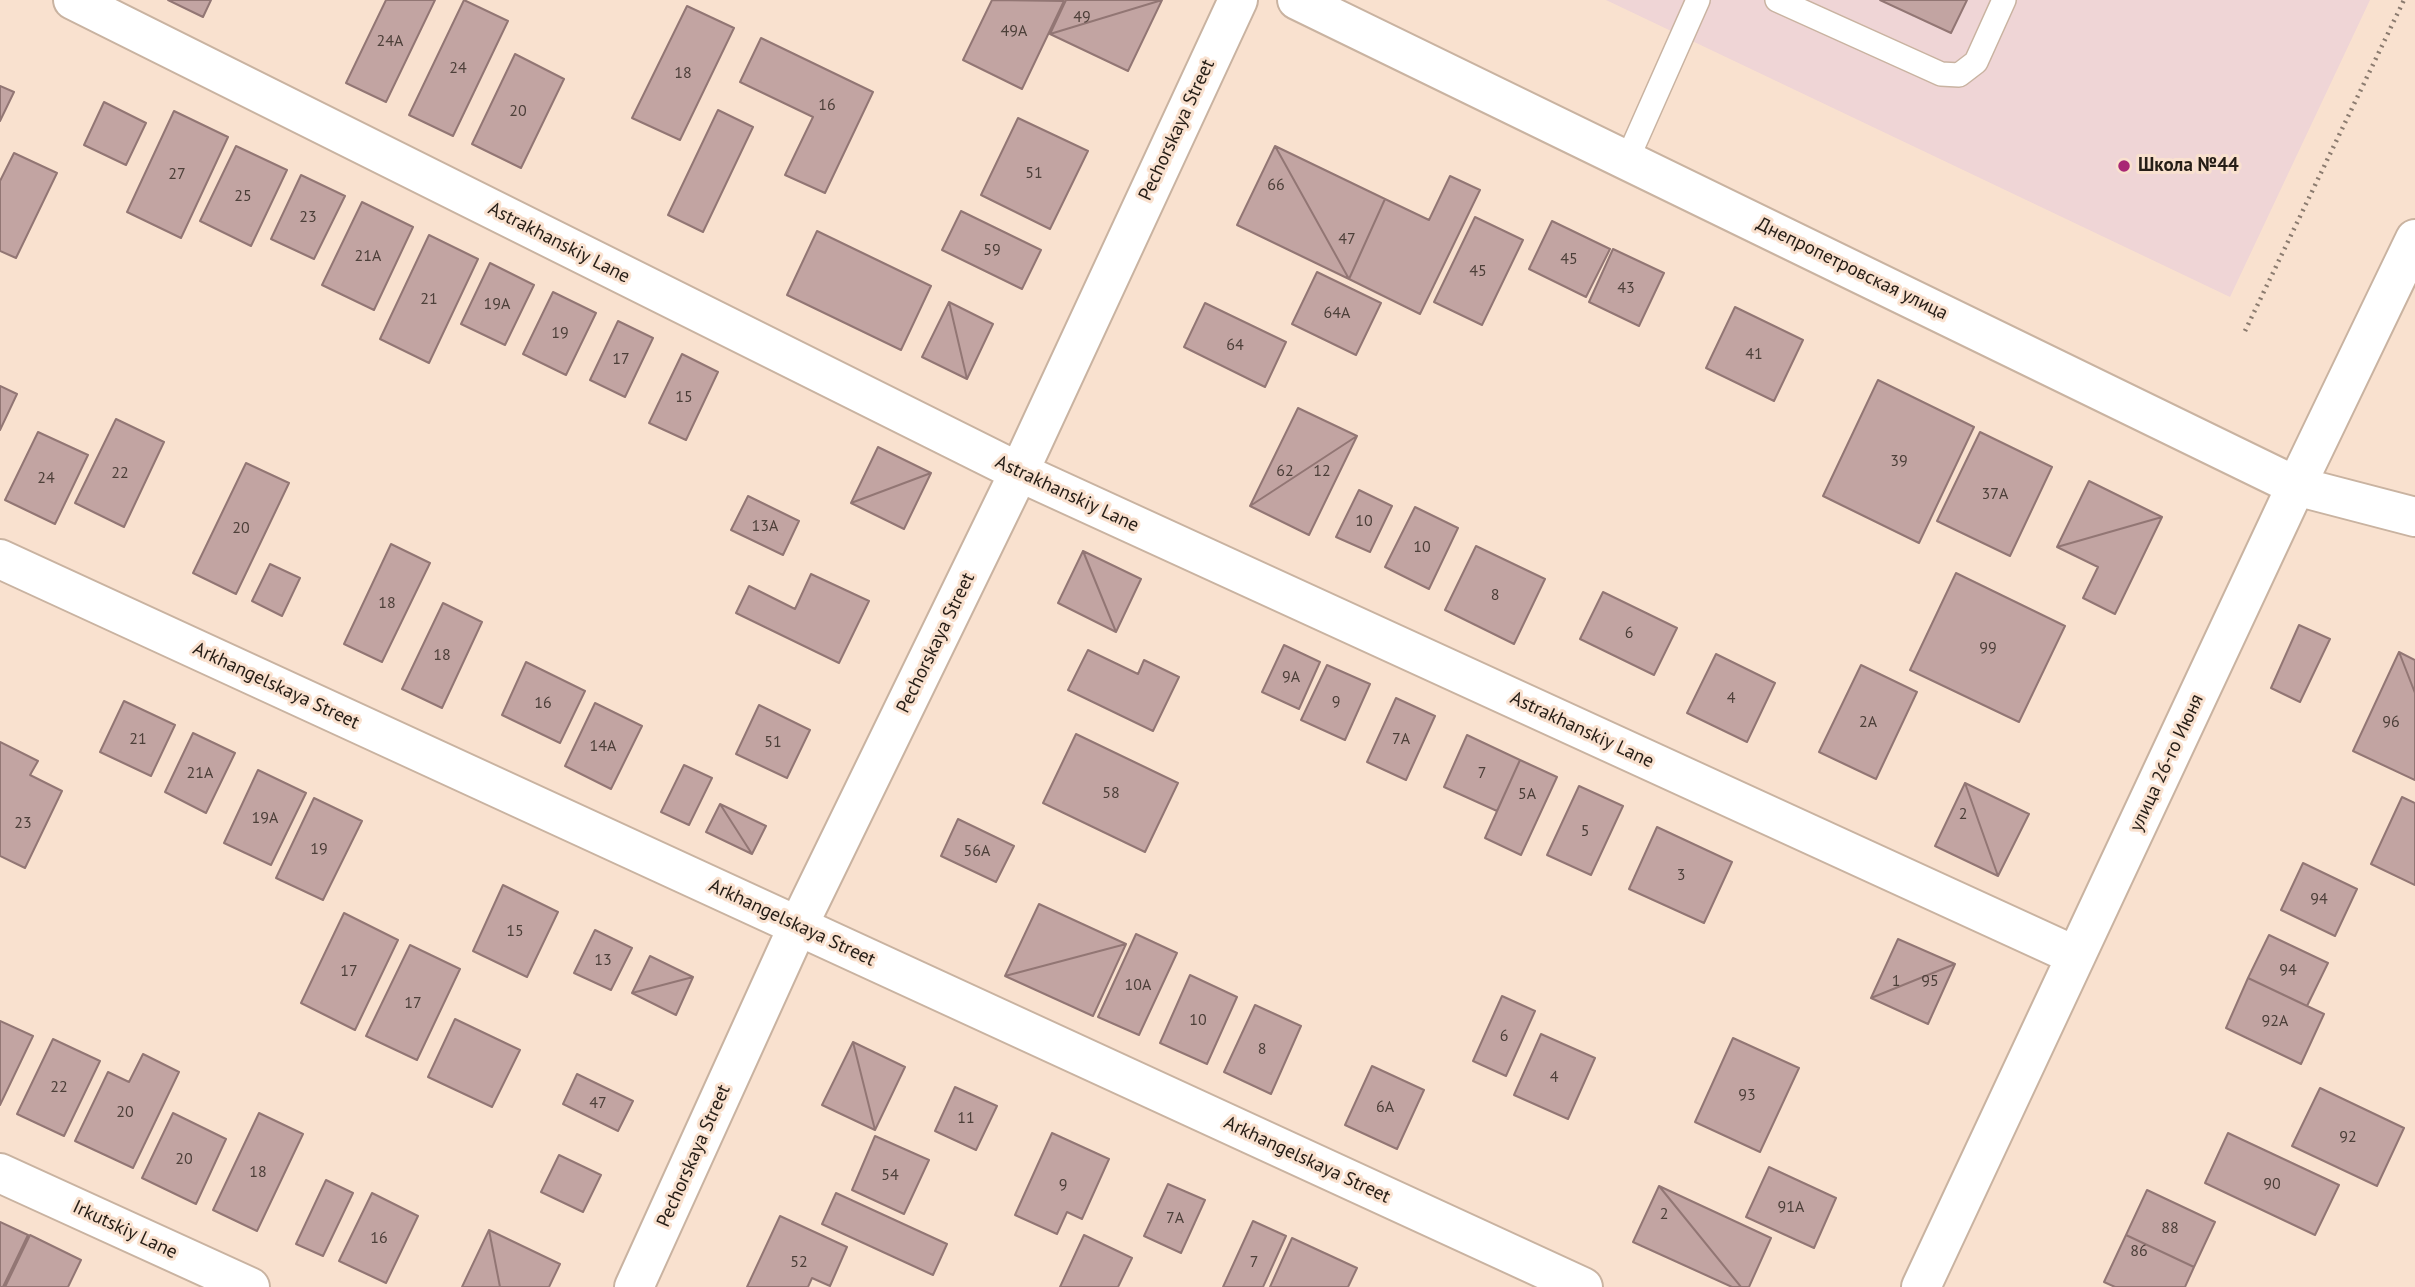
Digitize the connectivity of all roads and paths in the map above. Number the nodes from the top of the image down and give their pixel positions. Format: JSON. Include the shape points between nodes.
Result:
{"nodes":[{"id":1,"x":73,"y":0,"type":"edge"},
{"id":2,"x":1238,"y":0,"type":"edge"},
{"id":3,"x":1297,"y":0,"type":"edge"},
{"id":4,"x":1698,"y":0,"type":"edge"},
{"id":5,"x":1777,"y":0,"type":"edge"},
{"id":6,"x":2004,"y":0,"type":"edge"},
{"id":7,"x":2404,"y":0,"type":"edge"},
{"id":8,"x":1627,"y":160,"type":"junction"},
{"id":9,"x":2415,"y":239,"type":"edge"},
{"id":10,"x":2245,"y":331,"type":"dead end"},
{"id":11,"x":1019,"y":472,"type":"junction"},
{"id":12,"x":2297,"y":486,"type":"junction"},
{"id":13,"x":2415,"y":517,"type":"edge"},
{"id":14,"x":0,"y":559,"type":"edge"},
{"id":15,"x":798,"y":926,"type":"junction"},
{"id":16,"x":2076,"y":956,"type":"junction"},
{"id":17,"x":0,"y":1173,"type":"edge"},
{"id":18,"x":250,"y":1287,"type":"edge"},
{"id":19,"x":634,"y":1287,"type":"edge"},
{"id":20,"x":1583,"y":1287,"type":"edge"},
{"id":21,"x":1920,"y":1287,"type":"edge"}],
"edges":[{"from":1,"to":11,"type":"street","name":"Astrakhanskiy Lane"},
{"from":2,"to":11,"type":"street","name":"Pechorskaya Street"},
{"from":3,"to":8,"type":"street","name":"Днепропетровская улица"},
{"from":4,"to":8,"type":"lane"},
{"from":5,"to":6,"type":"lane","via":[[1941,74],[1959,75],[1976,62]]},
{"from":7,"to":10,"type":"path"},
{"from":8,"to":12,"type":"street","name":"Днепропетровская улица"},
{"from":9,"to":12,"type":"street","name":"улица 26-го Июня"},
{"from":11,"to":15,"type":"street","name":"Pechorskaya Street"},
{"from":11,"to":16,"type":"street","name":"Astrakhanskiy Lane"},
{"from":12,"to":13,"type":"street","name":"Днепропетровская улица"},
{"from":12,"to":16,"type":"street","name":"улица 26-го Июня"},
{"from":14,"to":15,"type":"street","name":"Arkhangelskaya Street"},
{"from":15,"to":19,"type":"street","name":"Pechorskaya Street"},
{"from":15,"to":20,"type":"street","name":"Arkhangelskaya Street"},
{"from":16,"to":21,"type":"street","name":"улица 26-го Июня"},
{"from":17,"to":18,"type":"street","name":"Irkutskiy Lane"}]}
